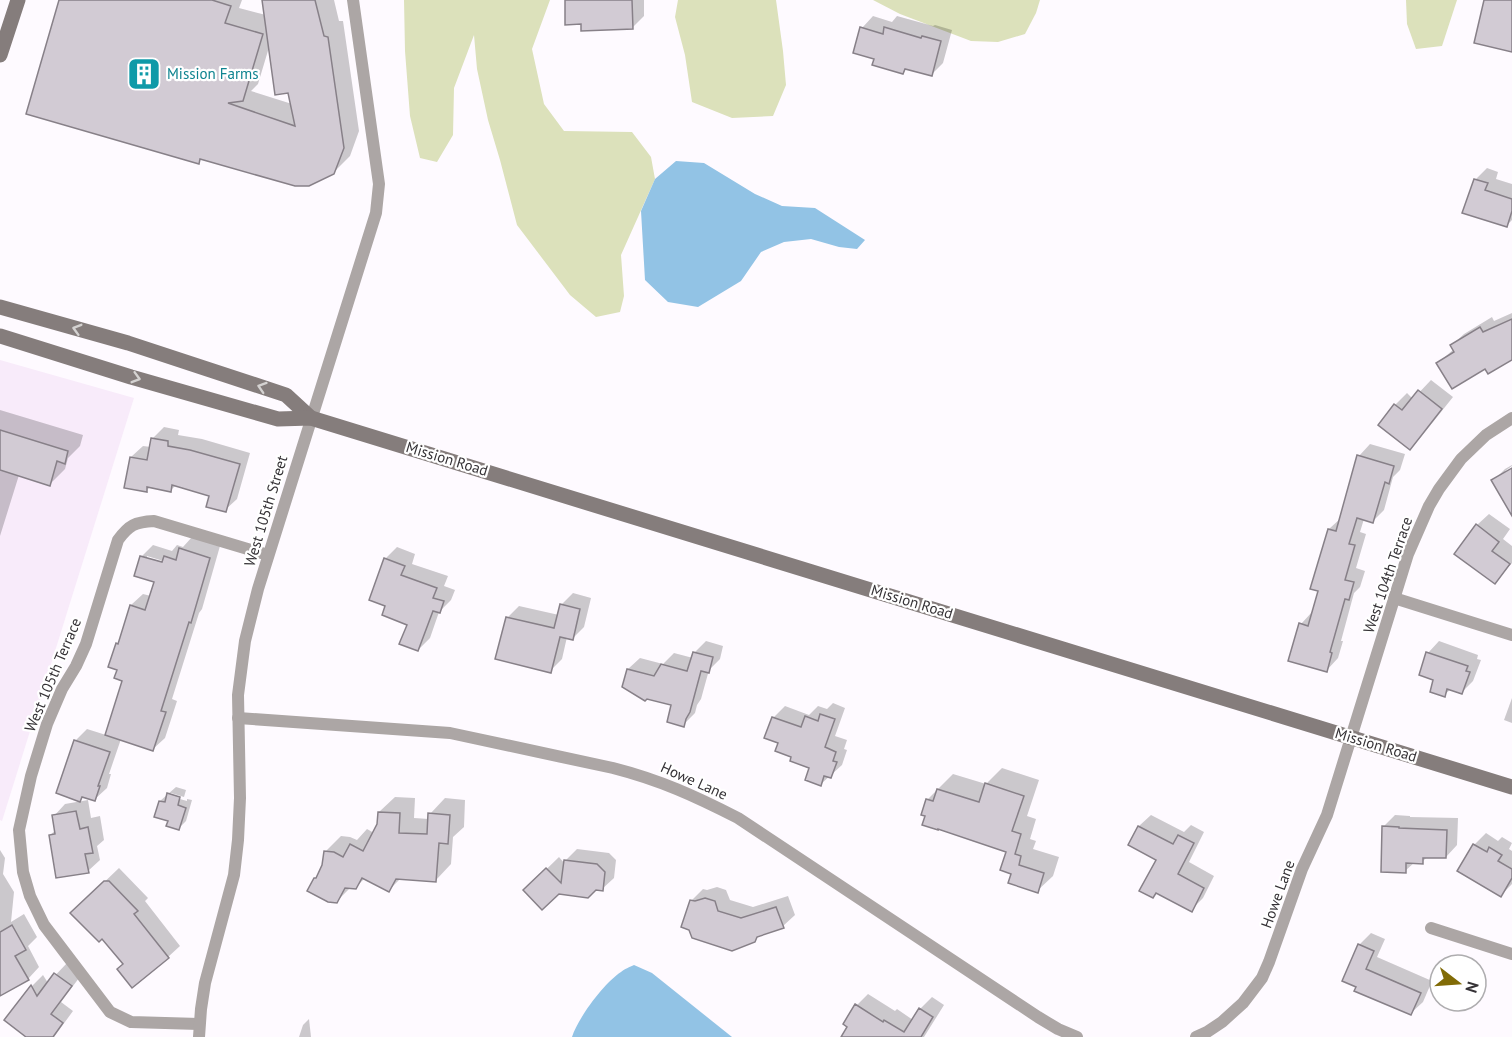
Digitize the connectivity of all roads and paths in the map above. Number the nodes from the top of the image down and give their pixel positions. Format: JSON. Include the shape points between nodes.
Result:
{"nodes":[{"id":1,"x":18,"y":0,"type":"edge"},
{"id":2,"x":353,"y":0,"type":"edge"},
{"id":3,"x":0,"y":55,"type":"edge"},
{"id":4,"x":0,"y":307,"type":"edge"},
{"id":5,"x":0,"y":336,"type":"edge"},
{"id":6,"x":311,"y":418,"type":"junction"},
{"id":7,"x":1512,"y":418,"type":"edge"},
{"id":8,"x":268,"y":555,"type":"junction"},
{"id":9,"x":1394,"y":598,"type":"junction"},
{"id":10,"x":1512,"y":635,"type":"edge"},
{"id":11,"x":238,"y":717,"type":"junction"},
{"id":12,"x":1352,"y":737,"type":"junction"},
{"id":13,"x":1512,"y":787,"type":"edge"},
{"id":14,"x":1431,"y":928,"type":"dead end"},
{"id":15,"x":1512,"y":954,"type":"edge"},
{"id":16,"x":199,"y":1031,"type":"edge"},
{"id":17,"x":1077,"y":1037,"type":"edge"},
{"id":18,"x":1196,"y":1037,"type":"edge"}],
"edges":[{"from":1,"to":3,"type":"main road"},
{"from":2,"to":6,"type":"street","name":"West 105th Street","via":[[379,184],[376,213]]},
{"from":6,"to":4,"type":"main road","name":"Mission Road","one_way":true,"via":[[286,395],[128,343]]},
{"from":5,"to":6,"type":"main road","name":"Mission Road","one_way":true,"via":[[278,419]]},
{"from":6,"to":8,"type":"street","name":"West 105th Street"},
{"from":6,"to":12,"type":"main road","name":"Mission Road"},
{"from":7,"to":9,"type":"street","name":"West 104th Terrace","via":[[1473,447],[1439,489],[1408,554]]},
{"from":8,"to":11,"type":"street","name":"West 105th Street","via":[[246,641]]},
{"from":8,"to":16,"type":"street","name":"West 105th Terrace","via":[[154,521],[139,522],[126,529],[118,540],[86,645],[47,724],[19,830],[23,873],[44,925],[110,1012],[131,1022]]},
{"from":9,"to":10,"type":"street"},
{"from":9,"to":12,"type":"street","name":"West 104th Terrace"},
{"from":11,"to":16,"type":"street","name":"West 105th Street","via":[[240,798],[234,875],[205,983]]},
{"from":11,"to":17,"type":"street","name":"Howe Lane","via":[[450,733],[639,774],[667,784],[738,818],[1038,1017]]},
{"from":12,"to":13,"type":"main road","name":"Mission Road"},
{"from":12,"to":18,"type":"street","name":"Howe Lane","via":[[1327,815],[1302,869],[1262,978],[1222,1022]]},
{"from":14,"to":15,"type":"street"}]}
